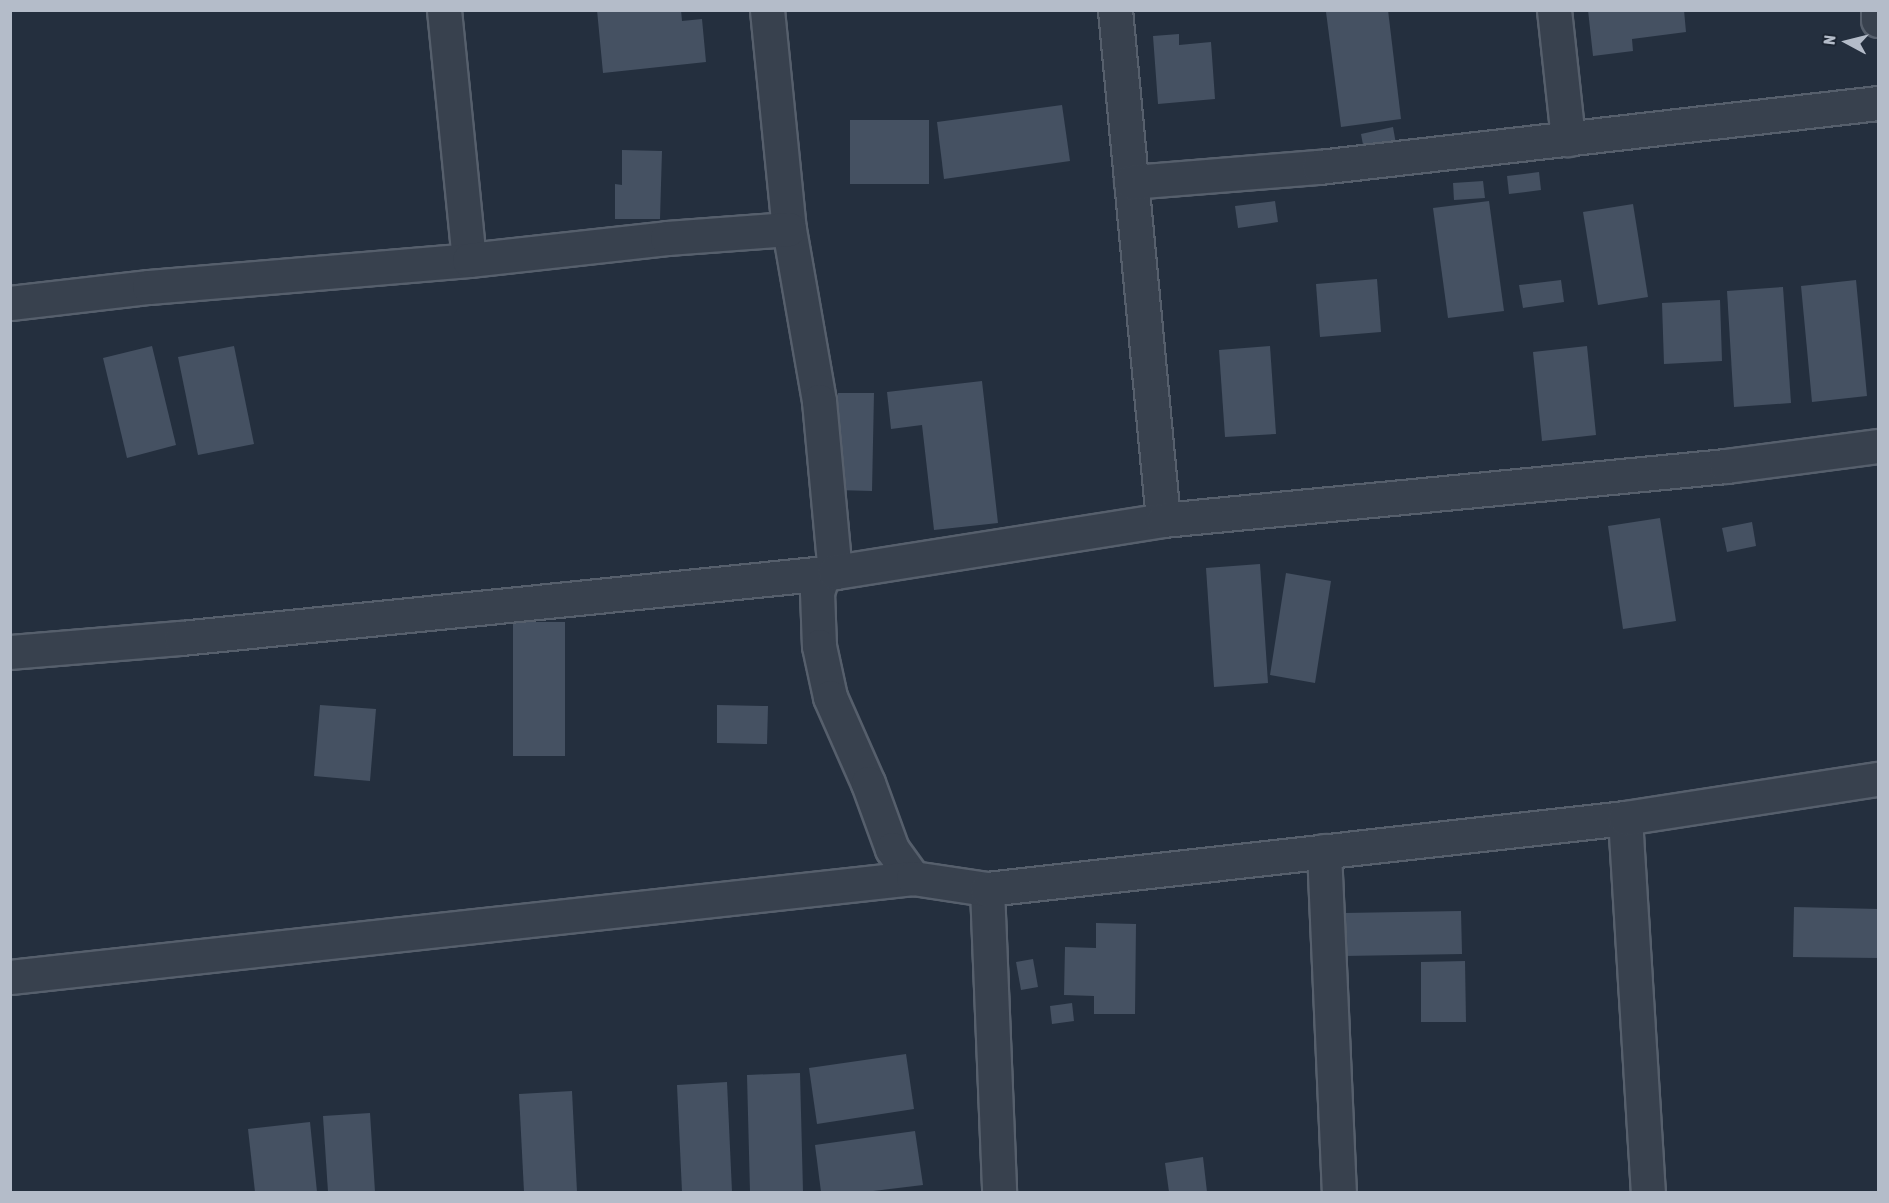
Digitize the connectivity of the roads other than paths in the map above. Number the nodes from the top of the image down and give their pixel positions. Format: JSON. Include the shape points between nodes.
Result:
{"nodes":[{"id":1,"x":444,"y":10,"type":"edge"},
{"id":2,"x":767,"y":10,"type":"edge"},
{"id":3,"x":1115,"y":10,"type":"edge"},
{"id":4,"x":1554,"y":10,"type":"edge"},
{"id":5,"x":1878,"y":10,"type":"edge"},
{"id":6,"x":1878,"y":20,"type":"edge"},
{"id":7,"x":1878,"y":103,"type":"edge"},
{"id":8,"x":1568,"y":139,"type":"junction"},
{"id":9,"x":1131,"y":182,"type":"junction"},
{"id":10,"x":789,"y":229,"type":"junction"},
{"id":11,"x":470,"y":260,"type":"junction"},
{"id":12,"x":10,"y":303,"type":"edge"},
{"id":13,"x":1878,"y":446,"type":"edge"},
{"id":14,"x":1163,"y":520,"type":"junction"},
{"id":15,"x":835,"y":572,"type":"junction"},
{"id":16,"x":10,"y":652,"type":"edge"},
{"id":17,"x":1878,"y":779,"type":"edge"},
{"id":18,"x":1625,"y":818,"type":"junction"},
{"id":19,"x":1324,"y":851,"type":"junction"},
{"id":20,"x":913,"y":878,"type":"junction"},
{"id":21,"x":987,"y":889,"type":"junction"},
{"id":22,"x":10,"y":977,"type":"edge"},
{"id":23,"x":999,"y":1192,"type":"edge"},
{"id":24,"x":1339,"y":1192,"type":"edge"},
{"id":25,"x":1648,"y":1192,"type":"edge"}],
"edges":[{"from":1,"to":11,"type":"street"},
{"from":2,"to":10,"type":"street"},
{"from":3,"to":9,"type":"street"},
{"from":4,"to":8,"type":"street"},
{"from":5,"to":6,"type":"street"},
{"from":7,"to":8,"type":"street"},
{"from":8,"to":9,"type":"street","via":[[1319,167]]},
{"from":9,"to":14,"type":"street"},
{"from":10,"to":11,"type":"street"},
{"from":10,"to":15,"type":"street","via":[[819,402]]},
{"from":11,"to":12,"type":"street"},
{"from":13,"to":14,"type":"street","via":[[1726,466]]},
{"from":14,"to":15,"type":"street"},
{"from":15,"to":16,"type":"street"},
{"from":15,"to":20,"type":"street","via":[[823,574],[817,592],[819,646],[830,697],[892,849]]},
{"from":17,"to":18,"type":"street"},
{"from":18,"to":19,"type":"street"},
{"from":18,"to":25,"type":"street"},
{"from":19,"to":21,"type":"street"},
{"from":19,"to":24,"type":"street"},
{"from":20,"to":21,"type":"street"},
{"from":20,"to":22,"type":"street"},
{"from":21,"to":23,"type":"street"}]}
